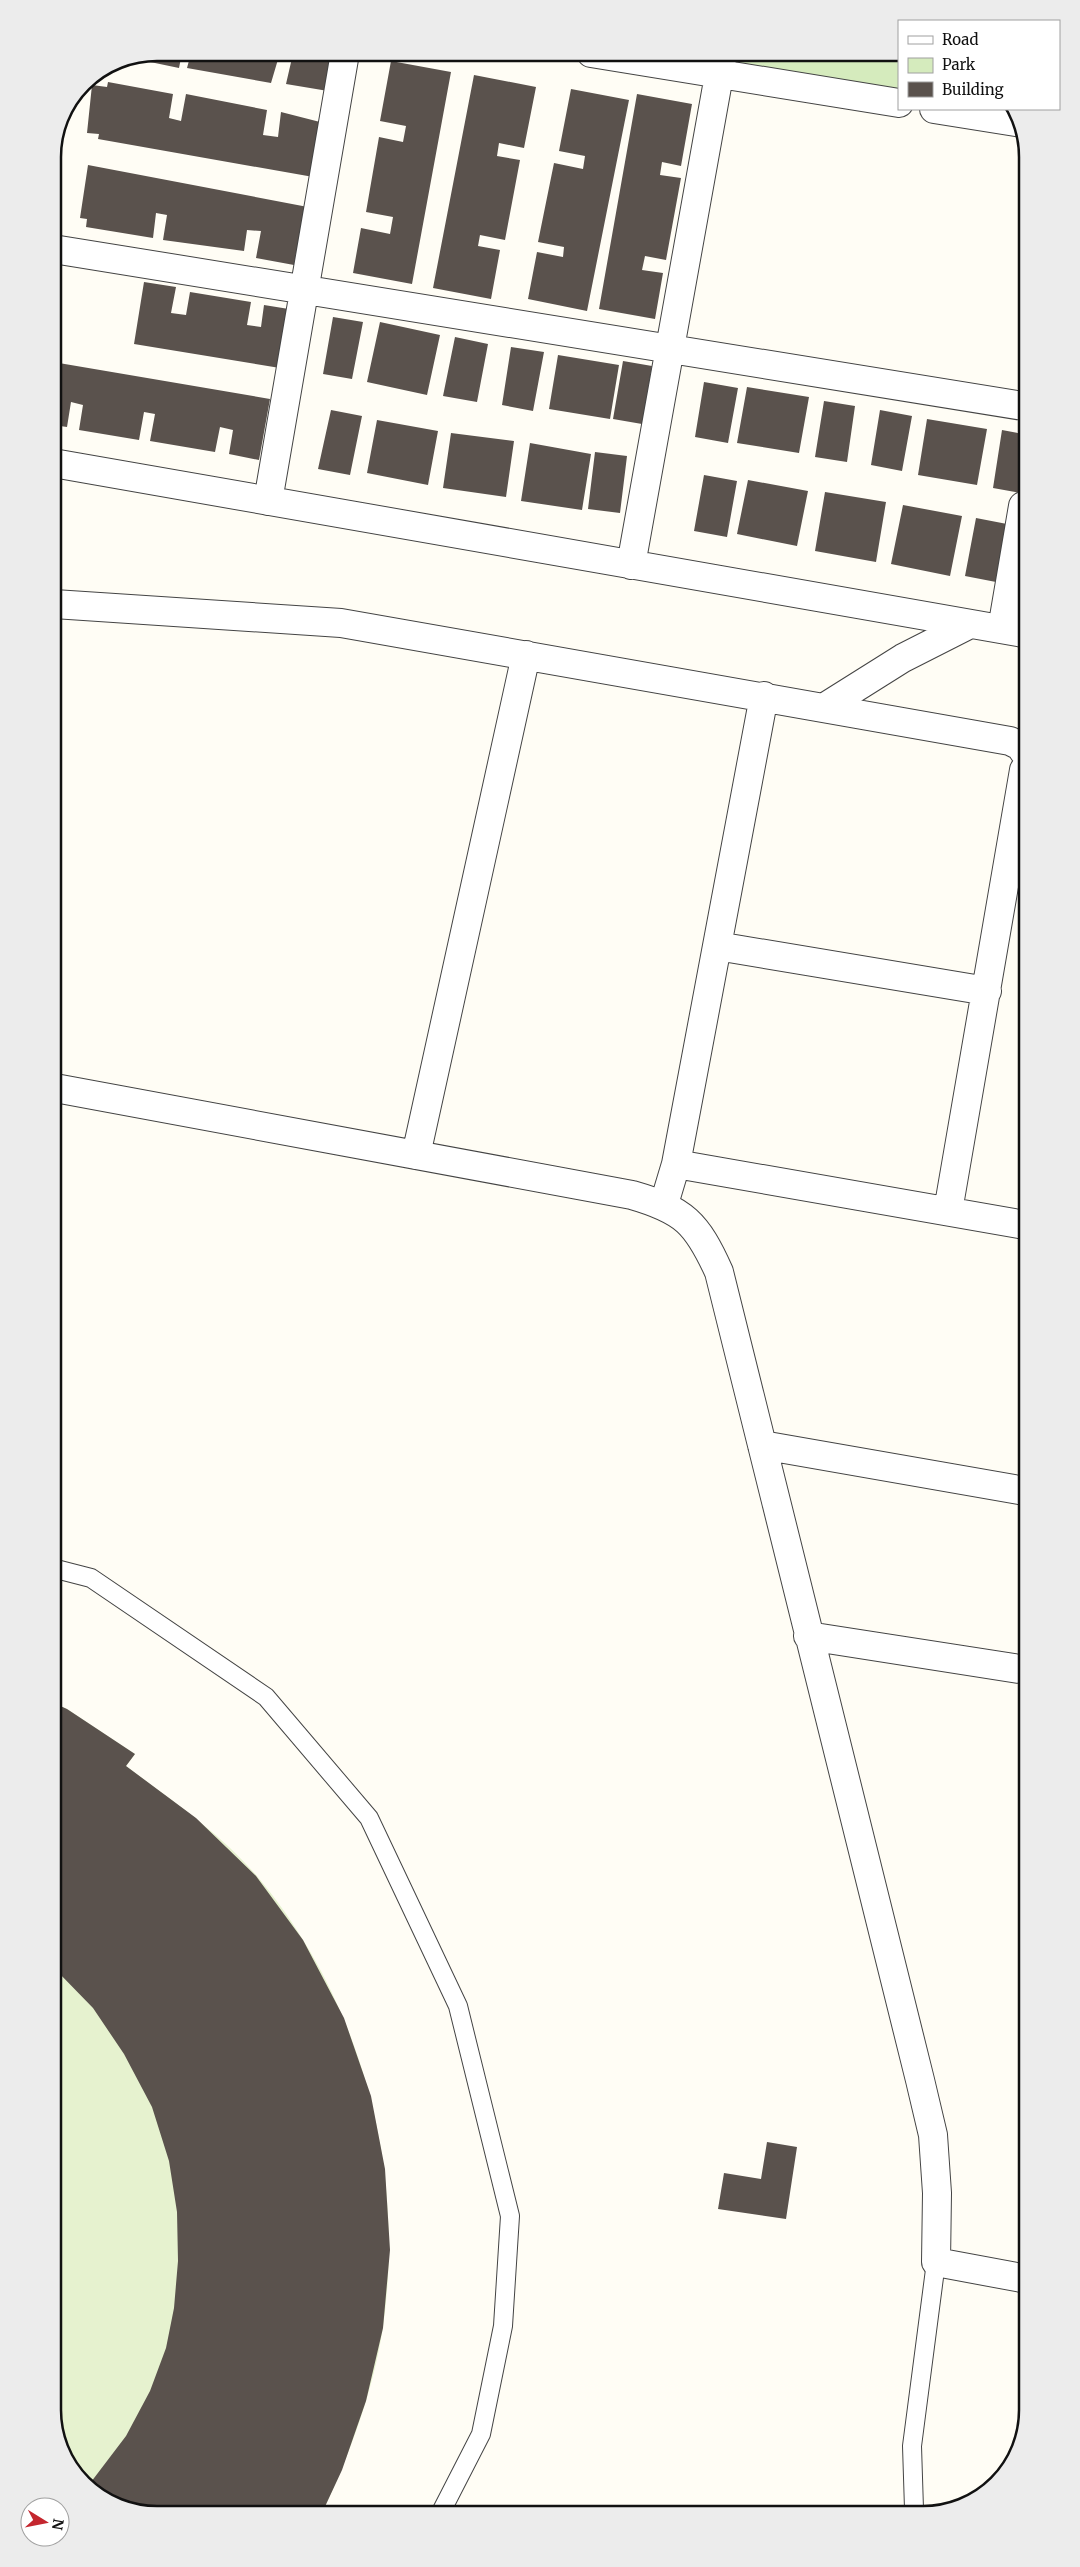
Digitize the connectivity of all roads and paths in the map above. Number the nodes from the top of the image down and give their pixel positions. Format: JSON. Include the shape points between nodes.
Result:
{"nodes":[{"id":1,"x":344,"y":61,"type":"edge"},
{"id":2,"x":695,"y":61,"type":"edge"},
{"id":3,"x":721,"y":63,"type":"edge"},
{"id":4,"x":898,"y":103,"type":"edge"},
{"id":5,"x":940,"y":110,"type":"edge"},
{"id":6,"x":1012,"y":121,"type":"edge"},
{"id":7,"x":61,"y":250,"type":"edge"},
{"id":8,"x":306,"y":290,"type":"junction"},
{"id":9,"x":670,"y":349,"type":"junction"},
{"id":10,"x":1019,"y":405,"type":"edge"},
{"id":11,"x":61,"y":464,"type":"edge"},
{"id":12,"x":268,"y":501,"type":"junction"},
{"id":13,"x":1019,"y":556,"type":"edge"},
{"id":14,"x":631,"y":565,"type":"junction"},
{"id":15,"x":61,"y":604,"type":"edge"},
{"id":16,"x":970,"y":624,"type":"junction"},
{"id":17,"x":1013,"y":631,"type":"edge"},
{"id":18,"x":526,"y":655,"type":"junction"},
{"id":19,"x":764,"y":696,"type":"junction"},
{"id":20,"x":825,"y":707,"type":"junction"},
{"id":21,"x":1019,"y":746,"type":"edge"},
{"id":22,"x":1019,"y":799,"type":"edge"},
{"id":23,"x":717,"y":946,"type":"junction"},
{"id":24,"x":986,"y":991,"type":"junction"},
{"id":25,"x":61,"y":1089,"type":"edge"},
{"id":26,"x":416,"y":1155,"type":"junction"},
{"id":27,"x":676,"y":1164,"type":"junction"},
{"id":28,"x":664,"y":1204,"type":"junction"},
{"id":29,"x":948,"y":1211,"type":"junction"},
{"id":30,"x":1019,"y":1224,"type":"edge"},
{"id":31,"x":762,"y":1444,"type":"junction"},
{"id":32,"x":1019,"y":1491,"type":"edge"},
{"id":33,"x":61,"y":1570,"type":"edge"},
{"id":34,"x":808,"y":1636,"type":"junction"},
{"id":35,"x":1019,"y":1669,"type":"edge"},
{"id":36,"x":936,"y":2262,"type":"junction"},
{"id":37,"x":1019,"y":2278,"type":"edge"},
{"id":38,"x":444,"y":2506,"type":"edge"},
{"id":39,"x":914,"y":2506,"type":"edge"}],
"edges":[{"from":1,"to":8,"type":"street"},
{"from":2,"to":3,"type":"street"},
{"from":3,"to":4,"type":"street"},
{"from":3,"to":9,"type":"street"},
{"from":5,"to":6,"type":"street"},
{"from":7,"to":8,"type":"street"},
{"from":8,"to":9,"type":"street"},
{"from":8,"to":12,"type":"street"},
{"from":9,"to":10,"type":"street"},
{"from":9,"to":14,"type":"street"},
{"from":11,"to":12,"type":"street"},
{"from":12,"to":14,"type":"street"},
{"from":13,"to":17,"type":"street"},
{"from":14,"to":16,"type":"street"},
{"from":15,"to":18,"type":"street","via":[[341,623]]},
{"from":16,"to":17,"type":"street"},
{"from":16,"to":20,"type":"street","via":[[904,658]]},
{"from":18,"to":19,"type":"street"},
{"from":18,"to":26,"type":"street"},
{"from":19,"to":20,"type":"street"},
{"from":19,"to":23,"type":"street"},
{"from":20,"to":21,"type":"street","via":[[1010,741]]},
{"from":22,"to":24,"type":"street"},
{"from":23,"to":24,"type":"street"},
{"from":23,"to":27,"type":"street"},
{"from":24,"to":29,"type":"street"},
{"from":25,"to":26,"type":"street"},
{"from":26,"to":28,"type":"street","via":[[632,1195]]},
{"from":27,"to":28,"type":"street"},
{"from":27,"to":29,"type":"street"},
{"from":28,"to":31,"type":"street","via":[[688,1220],[706,1244],[719,1272]]},
{"from":29,"to":30,"type":"street"},
{"from":31,"to":32,"type":"street"},
{"from":31,"to":34,"type":"street"},
{"from":33,"to":38,"type":"lane","via":[[91,1578],[266,1697],[370,1818],[458,2006],[510,2216],[503,2326],[482,2434]]},
{"from":34,"to":35,"type":"street"},
{"from":34,"to":36,"type":"street","via":[[933,2135],[937,2193]]},
{"from":36,"to":37,"type":"street"},
{"from":36,"to":39,"type":"lane","via":[[912,2446]]}]}
